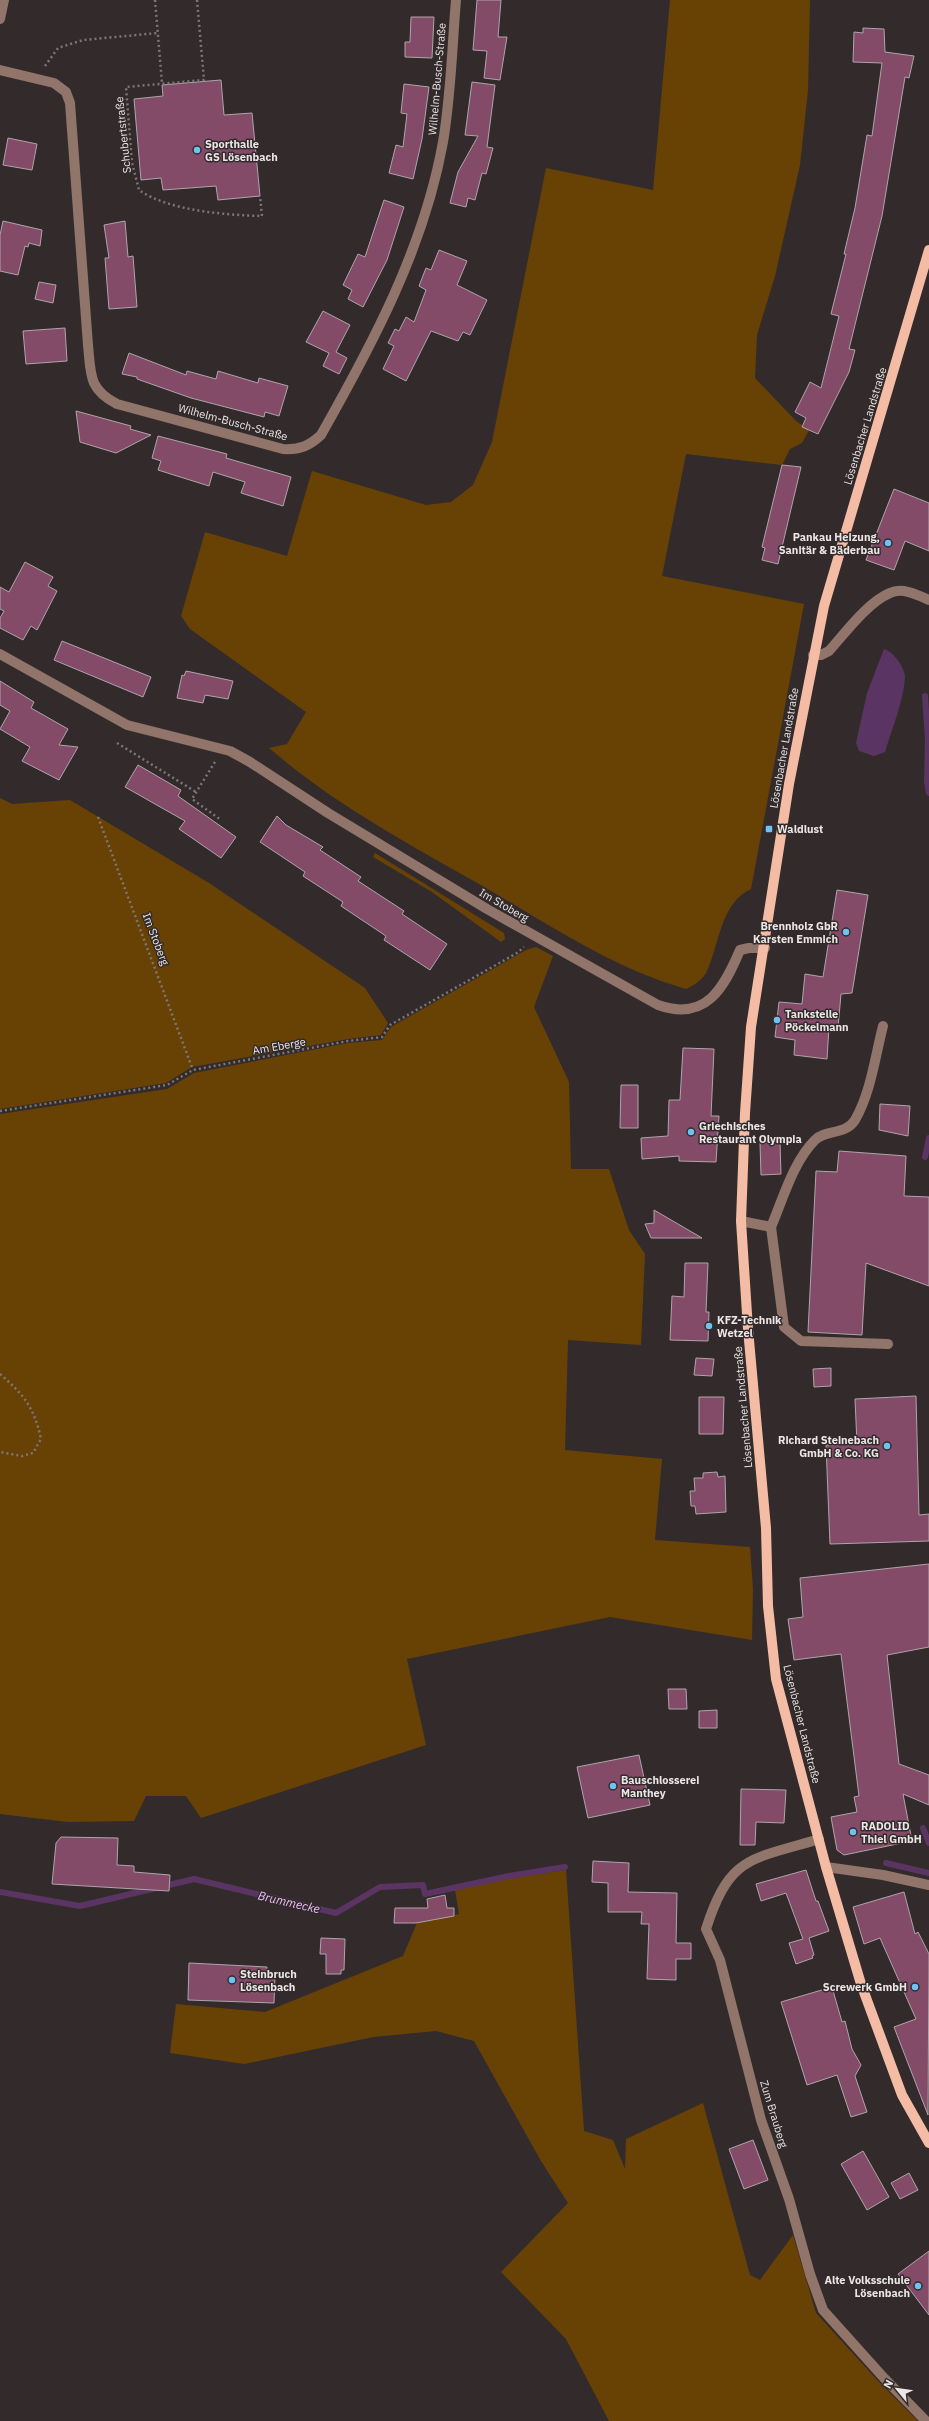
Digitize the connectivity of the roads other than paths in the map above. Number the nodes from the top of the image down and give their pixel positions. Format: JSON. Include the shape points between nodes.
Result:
{"nodes":[{"id":1,"x":4,"y":0,"type":"edge"},
{"id":2,"x":456,"y":0,"type":"edge"},
{"id":3,"x":0,"y":19,"type":"edge"},
{"id":4,"x":0,"y":70,"type":"edge"},
{"id":5,"x":929,"y":250,"type":"edge"},
{"id":6,"x":929,"y":600,"type":"edge"},
{"id":7,"x":0,"y":654,"type":"edge"},
{"id":8,"x":813,"y":655,"type":"junction"},
{"id":9,"x":765,"y":948,"type":"junction"},
{"id":10,"x":883,"y":1026,"type":"dead end"},
{"id":11,"x":741,"y":1221,"type":"junction"},
{"id":12,"x":771,"y":1227,"type":"junction"},
{"id":13,"x":888,"y":1344,"type":"dead end"},
{"id":14,"x":819,"y":1839,"type":"junction"},
{"id":15,"x":826,"y":1867,"type":"junction"},
{"id":16,"x":929,"y":1885,"type":"edge"},
{"id":17,"x":929,"y":2143,"type":"edge"},
{"id":18,"x":926,"y":2421,"type":"edge"}],
"edges":[{"from":1,"to":3,"type":"street"},
{"from":2,"to":4,"type":"street","name":"Wilhelm-Busch-Straße","via":[[450,85],[442,144],[406,271],[384,321],[321,435],[311,444],[294,450],[117,404],[97,390],[91,376],[89,358],[70,103],[66,92],[54,84]]},
{"from":5,"to":8,"type":"main road","name":"Lösenbacher Landstraße","via":[[824,606]]},
{"from":6,"to":8,"type":"street","via":[[910,592],[889,593],[867,610],[829,651]]},
{"from":7,"to":9,"type":"street","name":"Im Stoberg","via":[[127,725],[222,749],[250,762],[328,813],[534,936],[671,1010],[693,1007],[712,1000],[728,980],[740,950]]},
{"from":8,"to":9,"type":"main road","name":"Lösenbacher Landstraße","via":[[782,825]]},
{"from":9,"to":11,"type":"main road","name":"Lösenbacher Landstraße","via":[[751,1027]]},
{"from":10,"to":12,"type":"street","via":[[865,1100],[854,1122],[841,1131],[816,1139],[795,1171]]},
{"from":11,"to":12,"type":"street"},
{"from":11,"to":14,"type":"main road","name":"Lösenbacher Landstraße","via":[[766,1528],[768,1606],[776,1679]]},
{"from":12,"to":13,"type":"street","via":[[784,1327],[802,1341]]},
{"from":14,"to":15,"type":"main road","name":"Lösenbacher Landstraße"},
{"from":14,"to":18,"type":"street","name":"Zum Brauberg","via":[[764,1854],[742,1865],[721,1890],[706,1929],[720,1960],[761,2120],[789,2199],[823,2310]]},
{"from":15,"to":16,"type":"street"},
{"from":15,"to":17,"type":"main road","name":"Lösenbacher Landstraße","via":[[863,1992],[902,2095]]}]}
